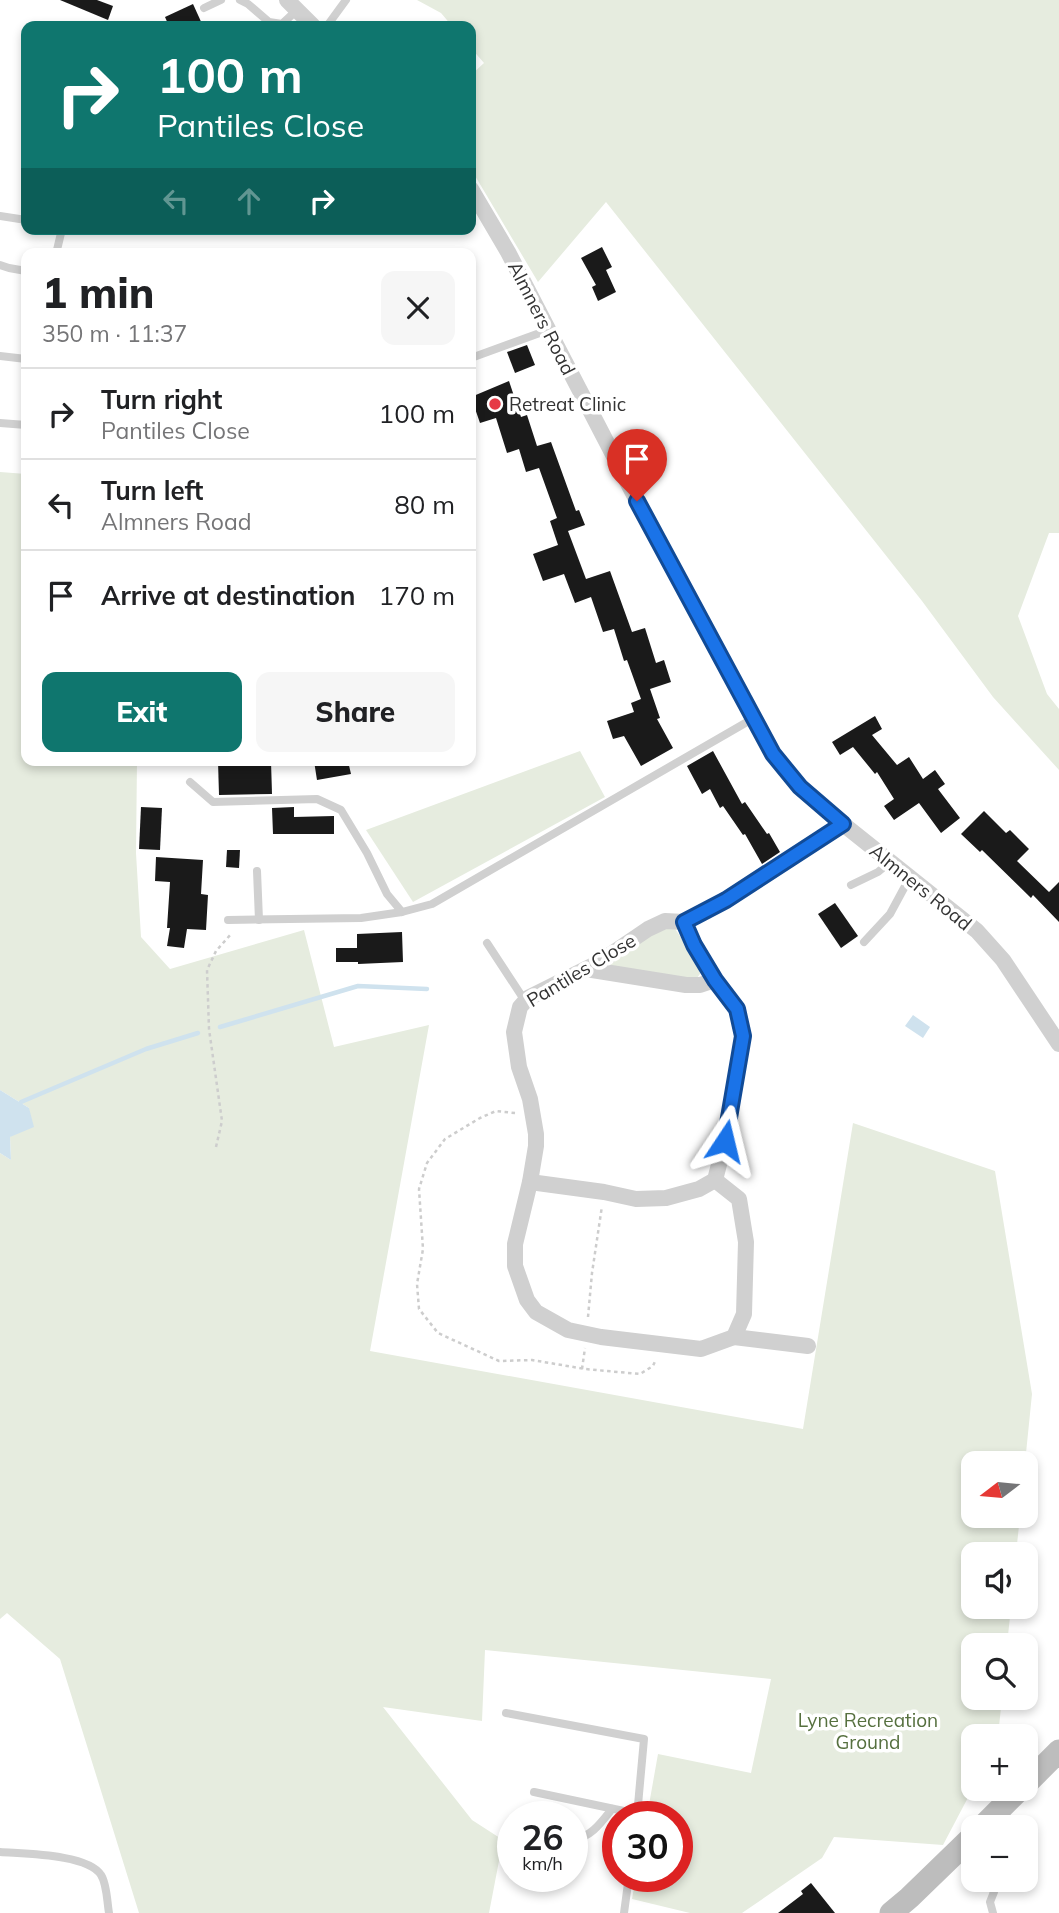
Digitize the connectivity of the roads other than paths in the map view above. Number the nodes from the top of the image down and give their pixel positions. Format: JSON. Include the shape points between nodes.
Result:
{"nodes":[{"id":1,"x":221,"y":0,"type":"edge"},
{"id":2,"x":240,"y":0,"type":"edge"},
{"id":3,"x":346,"y":0,"type":"edge"},
{"id":4,"x":292,"y":5,"type":"edge"},
{"id":5,"x":204,"y":8,"type":"dead end"},
{"id":6,"x":268,"y":21,"type":"edge"},
{"id":7,"x":284,"y":21,"type":"edge"},
{"id":8,"x":308,"y":21,"type":"edge"},
{"id":9,"x":331,"y":21,"type":"edge"},
{"id":10,"x":476,"y":198,"type":"edge"},
{"id":11,"x":0,"y":216,"type":"edge"},
{"id":12,"x":21,"y":219,"type":"edge"},
{"id":13,"x":0,"y":265,"type":"edge"},
{"id":14,"x":21,"y":271,"type":"edge"},
{"id":15,"x":548,"y":330,"type":"junction"},
{"id":16,"x":0,"y":356,"type":"edge"},
{"id":17,"x":476,"y":356,"type":"edge"},
{"id":18,"x":21,"y":358,"type":"edge"},
{"id":19,"x":0,"y":423,"type":"edge"},
{"id":20,"x":21,"y":425,"type":"edge"},
{"id":21,"x":754,"y":718,"type":"junction"},
{"id":22,"x":190,"y":782,"type":"dead end"},
{"id":23,"x":843,"y":824,"type":"junction"},
{"id":24,"x":890,"y":862,"type":"junction"},
{"id":25,"x":257,"y":871,"type":"dead end"},
{"id":26,"x":910,"y":877,"type":"junction"},
{"id":27,"x":851,"y":885,"type":"dead end"},
{"id":28,"x":402,"y":912,"type":"junction"},
{"id":29,"x":228,"y":920,"type":"dead end"},
{"id":30,"x":259,"y":920,"type":"junction"},
{"id":31,"x":684,"y":922,"type":"junction"},
{"id":32,"x":864,"y":942,"type":"dead end"},
{"id":33,"x":487,"y":943,"type":"dead end"},
{"id":34,"x":586,"y":969,"type":"junction"},
{"id":35,"x":715,"y":980,"type":"junction"},
{"id":36,"x":525,"y":1001,"type":"junction"},
{"id":37,"x":1059,"y":1044,"type":"edge"},
{"id":38,"x":715,"y":1180,"type":"junction"},
{"id":39,"x":530,"y":1182,"type":"junction"},
{"id":40,"x":734,"y":1337,"type":"junction"},
{"id":41,"x":808,"y":1346,"type":"dead end"},
{"id":42,"x":506,"y":1713,"type":"dead end"},
{"id":43,"x":1059,"y":1751,"type":"edge"},
{"id":44,"x":1038,"y":1772,"type":"edge"},
{"id":45,"x":534,"y":1792,"type":"dead end"},
{"id":46,"x":639,"y":1801,"type":"edge"},
{"id":47,"x":1008,"y":1801,"type":"edge"},
{"id":48,"x":602,"y":1807,"type":"edge"},
{"id":49,"x":994,"y":1815,"type":"edge"},
{"id":50,"x":602,"y":1822,"type":"edge"},
{"id":51,"x":588,"y":1835,"type":"edge"},
{"id":52,"x":961,"y":1851,"type":"edge"},
{"id":53,"x":0,"y":1852,"type":"edge"},
{"id":54,"x":627,"y":1892,"type":"edge"},
{"id":55,"x":994,"y":1892,"type":"edge"},
{"id":56,"x":109,"y":1913,"type":"edge"},
{"id":57,"x":624,"y":1913,"type":"edge"},
{"id":58,"x":891,"y":1913,"type":"edge"},
{"id":59,"x":993,"y":1913,"type":"edge"}],
"edges":[{"from":1,"to":5,"type":"lane"},
{"from":2,"to":6,"type":"lane"},
{"from":3,"to":9,"type":"lane"},
{"from":4,"to":7,"type":"lane"},
{"from":4,"to":8,"type":"street"},
{"from":10,"to":15,"type":"street","name":"Almners Road"},
{"from":11,"to":12,"type":"lane"},
{"from":13,"to":14,"type":"lane"},
{"from":15,"to":17,"type":"lane"},
{"from":15,"to":21,"type":"street","name":"Almners Road"},
{"from":16,"to":18,"type":"lane"},
{"from":19,"to":20,"type":"lane"},
{"from":21,"to":23,"type":"street","name":"Almners Road","via":[[773,754],[800,787]]},
{"from":21,"to":28,"type":"lane","via":[[432,904]]},
{"from":22,"to":28,"type":"lane","via":[[213,802],[317,799],[341,810],[387,894]]},
{"from":23,"to":24,"type":"street","name":"Almners Road"},
{"from":23,"to":31,"type":"street","name":"Pantiles Close"},
{"from":24,"to":26,"type":"street","name":"Almners Road"},
{"from":24,"to":27,"type":"lane"},
{"from":25,"to":30,"type":"lane"},
{"from":26,"to":32,"type":"lane","via":[[890,914]]},
{"from":26,"to":37,"type":"street","name":"Almners Road","via":[[977,931],[1003,960]]},
{"from":28,"to":30,"type":"lane","via":[[361,918]]},
{"from":29,"to":30,"type":"lane"},
{"from":31,"to":34,"type":"street","name":"Pantiles Close","via":[[665,921],[648,929]]},
{"from":31,"to":35,"type":"street"},
{"from":33,"to":36,"type":"lane"},
{"from":34,"to":35,"type":"street","via":[[687,985]]},
{"from":34,"to":36,"type":"street","name":"Pantiles Close"},
{"from":35,"to":38,"type":"street","via":[[737,1009],[743,1036]]},
{"from":36,"to":39,"type":"street","name":"Pantiles Close","via":[[514,1032],[536,1146]]},
{"from":38,"to":39,"type":"street","via":[[699,1189],[646,1199]]},
{"from":38,"to":40,"type":"street","via":[[739,1199],[746,1242],[744,1314]]},
{"from":39,"to":40,"type":"street","name":"Pantiles Close","via":[[515,1244],[515,1266],[536,1312],[568,1330],[601,1338],[701,1349]]},
{"from":40,"to":41,"type":"street"},
{"from":42,"to":46,"type":"lane","via":[[644,1740]]},
{"from":43,"to":44,"type":"street"},
{"from":45,"to":48,"type":"lane"},
{"from":47,"to":49,"type":"street"},
{"from":50,"to":51,"type":"lane"},
{"from":52,"to":58,"type":"street"},
{"from":53,"to":56,"type":"lane","via":[[58,1856],[93,1866],[102,1877]]},
{"from":54,"to":57,"type":"lane"},
{"from":55,"to":59,"type":"lane","via":[[990,1902]]}]}
